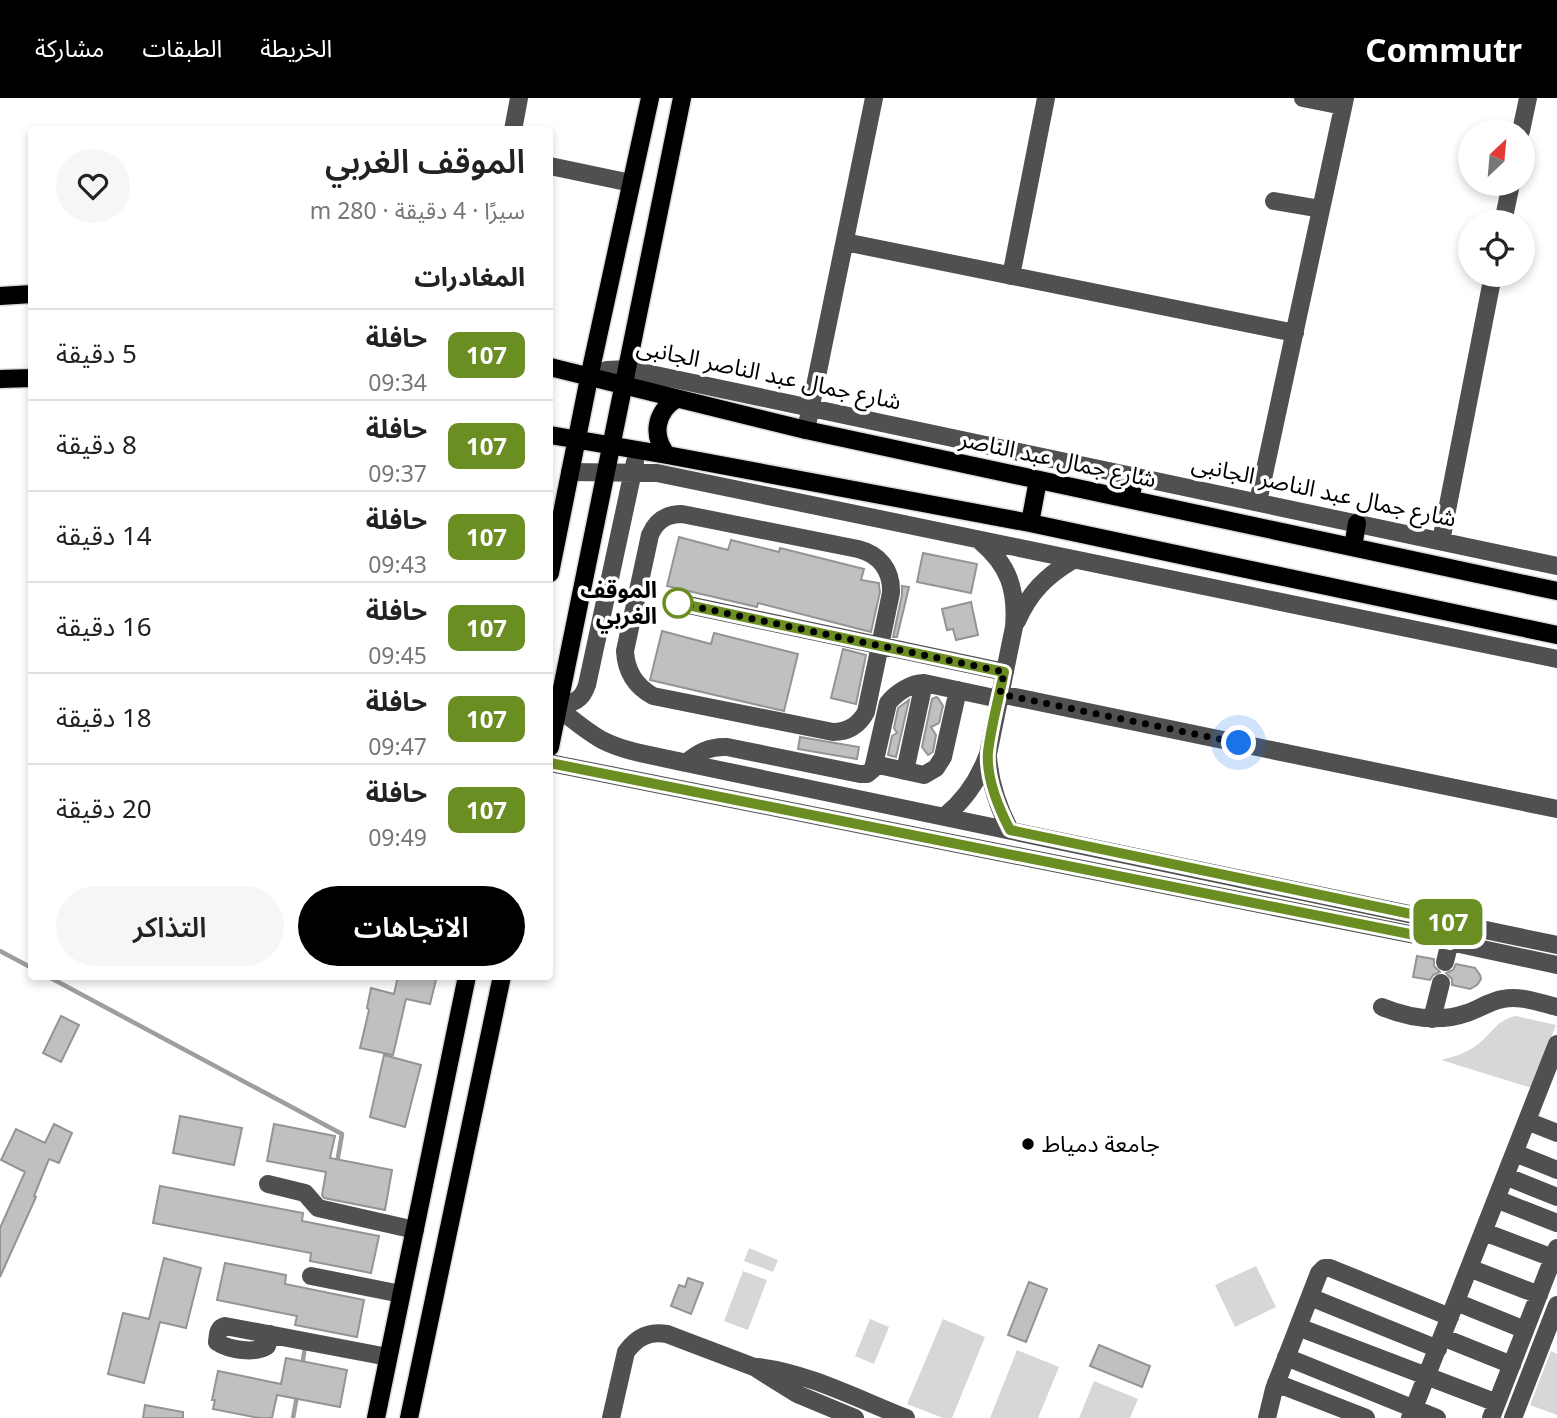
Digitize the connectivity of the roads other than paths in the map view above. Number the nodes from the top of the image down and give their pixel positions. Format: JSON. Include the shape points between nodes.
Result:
{"nodes":[{"id":1,"x":519,"y":98,"type":"edge"},
{"id":2,"x":650,"y":98,"type":"edge"},
{"id":3,"x":682,"y":98,"type":"edge"},
{"id":4,"x":874,"y":98,"type":"edge"},
{"id":5,"x":1046,"y":98,"type":"edge"},
{"id":6,"x":1303,"y":98,"type":"edge"},
{"id":7,"x":1528,"y":98,"type":"edge"},
{"id":8,"x":1344,"y":102,"type":"edge"},
{"id":9,"x":1524,"y":119,"type":"edge"},
{"id":10,"x":514,"y":126,"type":"edge"},
{"id":11,"x":553,"y":167,"type":"edge"},
{"id":12,"x":631,"y":183,"type":"junction"},
{"id":13,"x":1274,"y":201,"type":"dead end"},
{"id":14,"x":1321,"y":209,"type":"junction"},
{"id":15,"x":845,"y":242,"type":"junction"},
{"id":16,"x":1011,"y":276,"type":"junction"},
{"id":17,"x":1491,"y":287,"type":"edge"},
{"id":18,"x":28,"y":294,"type":"edge"},
{"id":19,"x":0,"y":296,"type":"edge"},
{"id":20,"x":1294,"y":333,"type":"junction"},
{"id":21,"x":553,"y":368,"type":"edge"},
{"id":22,"x":625,"y":377,"type":"junction"},
{"id":23,"x":28,"y":378,"type":"edge"},
{"id":24,"x":589,"y":378,"type":"junction"},
{"id":25,"x":0,"y":379,"type":"edge"},
{"id":26,"x":676,"y":399,"type":"junction"},
{"id":27,"x":811,"y":408,"type":"junction"},
{"id":28,"x":806,"y":430,"type":"junction"},
{"id":29,"x":553,"y":435,"type":"edge"},
{"id":30,"x":576,"y":439,"type":"junction"},
{"id":31,"x":612,"y":445,"type":"junction"},
{"id":32,"x":638,"y":450,"type":"junction"},
{"id":33,"x":667,"y":455,"type":"junction"},
{"id":34,"x":570,"y":472,"type":"junction"},
{"id":35,"x":605,"y":472,"type":"junction"},
{"id":36,"x":633,"y":472,"type":"junction"},
{"id":37,"x":1135,"y":477,"type":"junction"},
{"id":38,"x":1038,"y":480,"type":"junction"},
{"id":39,"x":1130,"y":499,"type":"junction"},
{"id":40,"x":1258,"y":502,"type":"junction"},
{"id":41,"x":1030,"y":523,"type":"junction"},
{"id":42,"x":1357,"y":523,"type":"junction"},
{"id":43,"x":978,"y":540,"type":"junction"},
{"id":44,"x":1441,"y":541,"type":"junction"},
{"id":45,"x":1353,"y":547,"type":"junction"},
{"id":46,"x":553,"y":558,"type":"edge"},
{"id":47,"x":1073,"y":560,"type":"junction"},
{"id":48,"x":1557,"y":566,"type":"edge"},
{"id":49,"x":1557,"y":591,"type":"edge"},
{"id":50,"x":678,"y":603,"type":"dead end"},
{"id":51,"x":599,"y":627,"type":"junction"},
{"id":52,"x":1014,"y":627,"type":"junction"},
{"id":53,"x":629,"y":633,"type":"junction"},
{"id":54,"x":1557,"y":635,"type":"edge"},
{"id":55,"x":880,"y":646,"type":"junction"},
{"id":56,"x":1557,"y":659,"type":"edge"},
{"id":57,"x":1004,"y":672,"type":"junction"},
{"id":58,"x":924,"y":683,"type":"junction"},
{"id":59,"x":958,"y":690,"type":"junction"},
{"id":60,"x":1000,"y":697,"type":"junction"},
{"id":61,"x":558,"y":706,"type":"junction"},
{"id":62,"x":553,"y":732,"type":"edge"},
{"id":63,"x":988,"y":754,"type":"junction"},
{"id":64,"x":686,"y":763,"type":"junction"},
{"id":65,"x":806,"y":763,"type":"junction"},
{"id":66,"x":553,"y":764,"type":"edge"},
{"id":67,"x":874,"y":764,"type":"junction"},
{"id":68,"x":905,"y":771,"type":"junction"},
{"id":69,"x":801,"y":786,"type":"junction"},
{"id":70,"x":1557,"y":809,"type":"edge"},
{"id":71,"x":945,"y":816,"type":"junction"},
{"id":72,"x":1010,"y":830,"type":"junction"},
{"id":73,"x":1454,"y":923,"type":"junction"},
{"id":74,"x":1450,"y":942,"type":"junction"},
{"id":75,"x":1557,"y":944,"type":"edge"},
{"id":76,"x":1445,"y":962,"type":"dead end"},
{"id":77,"x":1557,"y":965,"type":"edge"},
{"id":78,"x":466,"y":980,"type":"edge"},
{"id":79,"x":501,"y":980,"type":"edge"},
{"id":80,"x":1441,"y":983,"type":"dead end"},
{"id":81,"x":1382,"y":1007,"type":"dead end"},
{"id":82,"x":1557,"y":1007,"type":"edge"},
{"id":83,"x":1432,"y":1019,"type":"junction"},
{"id":84,"x":1557,"y":1044,"type":"edge"},
{"id":85,"x":1527,"y":1121,"type":"junction"},
{"id":86,"x":1557,"y":1133,"type":"edge"},
{"id":87,"x":1514,"y":1153,"type":"junction"},
{"id":88,"x":1557,"y":1170,"type":"edge"},
{"id":89,"x":1505,"y":1176,"type":"junction"},
{"id":90,"x":268,"y":1184,"type":"dead end"},
{"id":91,"x":1557,"y":1197,"type":"edge"},
{"id":92,"x":1496,"y":1199,"type":"junction"},
{"id":93,"x":1557,"y":1223,"type":"edge"},
{"id":94,"x":415,"y":1230,"type":"junction"},
{"id":95,"x":1483,"y":1232,"type":"junction"},
{"id":96,"x":1555,"y":1253,"type":"edge"},
{"id":97,"x":1469,"y":1268,"type":"junction"},
{"id":98,"x":311,"y":1276,"type":"dead end"},
{"id":99,"x":401,"y":1294,"type":"junction"},
{"id":100,"x":1539,"y":1295,"type":"junction"},
{"id":101,"x":1310,"y":1297,"type":"junction"},
{"id":102,"x":1557,"y":1305,"type":"edge"},
{"id":103,"x":1453,"y":1309,"type":"junction"},
{"id":104,"x":1298,"y":1327,"type":"junction"},
{"id":105,"x":1525,"y":1330,"type":"junction"},
{"id":106,"x":270,"y":1334,"type":"dead end"},
{"id":107,"x":1440,"y":1343,"type":"junction"},
{"id":108,"x":388,"y":1357,"type":"junction"},
{"id":109,"x":1286,"y":1357,"type":"junction"},
{"id":110,"x":1511,"y":1365,"type":"junction"},
{"id":111,"x":754,"y":1367,"type":"junction"},
{"id":112,"x":1427,"y":1376,"type":"junction"},
{"id":113,"x":1276,"y":1383,"type":"junction"},
{"id":114,"x":1494,"y":1410,"type":"edge"},
{"id":115,"x":1412,"y":1413,"type":"edge"},
{"id":116,"x":1270,"y":1417,"type":"edge"},
{"id":117,"x":376,"y":1418,"type":"edge"},
{"id":118,"x":410,"y":1418,"type":"edge"},
{"id":119,"x":611,"y":1418,"type":"edge"},
{"id":120,"x":855,"y":1418,"type":"edge"},
{"id":121,"x":906,"y":1418,"type":"edge"},
{"id":122,"x":1366,"y":1418,"type":"edge"},
{"id":123,"x":1437,"y":1418,"type":"edge"},
{"id":124,"x":1513,"y":1418,"type":"edge"}],
"edges":[{"from":1,"to":10,"type":"street"},
{"from":2,"to":12,"type":"main road"},
{"from":3,"to":22,"type":"main road"},
{"from":4,"to":15,"type":"street"},
{"from":5,"to":16,"type":"street"},
{"from":6,"to":8,"type":"street"},
{"from":7,"to":9,"type":"street"},
{"from":8,"to":14,"type":"street"},
{"from":11,"to":12,"type":"street"},
{"from":12,"to":24,"type":"main road"},
{"from":13,"to":14,"type":"street"},
{"from":14,"to":20,"type":"street"},
{"from":15,"to":16,"type":"street"},
{"from":15,"to":27,"type":"street"},
{"from":16,"to":20,"type":"street"},
{"from":17,"to":44,"type":"street"},
{"from":18,"to":19,"type":"main road"},
{"from":20,"to":40,"type":"street"},
{"from":21,"to":24,"type":"main road","name":"شارع جمال عبد الناصر"},
{"from":22,"to":24,"type":"main road","name":"شارع جمال عبد الناصر"},
{"from":22,"to":26,"type":"main road","name":"شارع جمال عبد الناصر"},
{"from":22,"to":27,"type":"street","name":"شارع جمال عبد الناصر الجانبى"},
{"from":22,"to":31,"type":"main road"},
{"from":23,"to":25,"type":"main road"},
{"from":24,"to":30,"type":"main road"},
{"from":26,"to":28,"type":"main road","name":"شارع جمال عبد الناصر"},
{"from":26,"to":33,"type":"main road","via":[[661,414],[657,428]]},
{"from":27,"to":28,"type":"street"},
{"from":27,"to":37,"type":"street","name":"شارع جمال عبد الناصر الجانبى"},
{"from":28,"to":38,"type":"main road","name":"شارع جمال عبد الناصر"},
{"from":29,"to":30,"type":"main road"},
{"from":30,"to":31,"type":"main road"},
{"from":30,"to":34,"type":"main road"},
{"from":31,"to":32,"type":"main road"},
{"from":31,"to":35,"type":"main road"},
{"from":32,"to":33,"type":"main road"},
{"from":32,"to":36,"type":"street"},
{"from":33,"to":41,"type":"main road"},
{"from":34,"to":35,"type":"street"},
{"from":34,"to":46,"type":"main road"},
{"from":35,"to":36,"type":"street"},
{"from":35,"to":61,"type":"main road"},
{"from":36,"to":43,"type":"street","via":[[657,473]]},
{"from":36,"to":51,"type":"street"},
{"from":37,"to":39,"type":"main road"},
{"from":37,"to":40,"type":"street","name":"شارع جمال عبد الناصر الجانبى"},
{"from":38,"to":39,"type":"main road","name":"شارع جمال عبد الناصر"},
{"from":38,"to":41,"type":"main road"},
{"from":39,"to":45,"type":"main road","name":"شارع جمال عبد الناصر"},
{"from":40,"to":42,"type":"street","name":"شارع جمال عبد الناصر الجانبى"},
{"from":41,"to":54,"type":"main road"},
{"from":42,"to":44,"type":"street","name":"شارع جمال عبد الناصر الجانبى"},
{"from":42,"to":45,"type":"main road"},
{"from":43,"to":47,"type":"street"},
{"from":43,"to":52,"type":"street","via":[[996,556],[1009,578]]},
{"from":44,"to":48,"type":"street","name":"شارع جمال عبد الناصر الجانبى"},
{"from":45,"to":49,"type":"main road","name":"شارع جمال عبد الناصر"},
{"from":47,"to":52,"type":"street","via":[[1037,587]]},
{"from":47,"to":56,"type":"street"},
{"from":50,"to":55,"type":"street"},
{"from":51,"to":53,"type":"street"},
{"from":51,"to":61,"type":"street","via":[[585,691],[575,701]]},
{"from":52,"to":57,"type":"street"},
{"from":53,"to":55,"type":"street","via":[[627,667],[646,692],[833,732],[846,730],[863,718]]},
{"from":53,"to":55,"type":"street","via":[[650,535],[665,517],[681,514],[873,555],[885,566],[892,586]]},
{"from":55,"to":57,"type":"street"},
{"from":57,"to":60,"type":"street"},
{"from":58,"to":59,"type":"street"},
{"from":58,"to":67,"type":"street","via":[[913,684],[888,703]]},
{"from":58,"to":68,"type":"street"},
{"from":59,"to":60,"type":"street"},
{"from":59,"to":68,"type":"street","via":[[941,763],[924,775]]},
{"from":60,"to":63,"type":"street"},
{"from":60,"to":70,"type":"street"},
{"from":61,"to":62,"type":"main road"},
{"from":61,"to":64,"type":"street","via":[[601,740]]},
{"from":63,"to":71,"type":"street","via":[[972,789]]},
{"from":63,"to":72,"type":"street","via":[[992,785]]},
{"from":64,"to":65,"type":"street","via":[[706,749],[721,747]]},
{"from":64,"to":69,"type":"street"},
{"from":65,"to":67,"type":"street","via":[[864,775]]},
{"from":65,"to":69,"type":"street"},
{"from":66,"to":74,"type":"street"},
{"from":67,"to":68,"type":"street"},
{"from":69,"to":71,"type":"street"},
{"from":71,"to":72,"type":"street"},
{"from":72,"to":73,"type":"street"},
{"from":73,"to":74,"type":"street"},
{"from":73,"to":75,"type":"street"},
{"from":74,"to":76,"type":"street"},
{"from":74,"to":77,"type":"street"},
{"from":78,"to":94,"type":"main road"},
{"from":79,"to":118,"type":"main road"},
{"from":80,"to":83,"type":"street"},
{"from":81,"to":83,"type":"street"},
{"from":82,"to":83,"type":"street","via":[[1502,999],[1464,1014]]},
{"from":84,"to":85,"type":"street"},
{"from":85,"to":86,"type":"street"},
{"from":85,"to":87,"type":"street"},
{"from":87,"to":88,"type":"street"},
{"from":87,"to":89,"type":"street"},
{"from":89,"to":91,"type":"street"},
{"from":89,"to":92,"type":"street"},
{"from":90,"to":94,"type":"street","via":[[305,1193],[318,1208]]},
{"from":92,"to":93,"type":"street"},
{"from":92,"to":95,"type":"street"},
{"from":94,"to":99,"type":"main road"},
{"from":95,"to":96,"type":"street"},
{"from":95,"to":97,"type":"street"},
{"from":96,"to":100,"type":"street"},
{"from":97,"to":100,"type":"street"},
{"from":97,"to":103,"type":"street"},
{"from":98,"to":99,"type":"street"},
{"from":99,"to":108,"type":"main road"},
{"from":100,"to":105,"type":"street"},
{"from":101,"to":103,"type":"street","via":[[1321,1270],[1327,1268]]},
{"from":101,"to":104,"type":"street"},
{"from":101,"to":107,"type":"street"},
{"from":102,"to":124,"type":"street"},
{"from":103,"to":105,"type":"street"},
{"from":103,"to":107,"type":"street"},
{"from":104,"to":109,"type":"street"},
{"from":104,"to":112,"type":"street"},
{"from":105,"to":110,"type":"street"},
{"from":106,"to":108,"type":"street"},
{"from":107,"to":110,"type":"street"},
{"from":107,"to":112,"type":"street"},
{"from":108,"to":117,"type":"main road"},
{"from":109,"to":113,"type":"street"},
{"from":109,"to":115,"type":"street"},
{"from":110,"to":114,"type":"street"},
{"from":111,"to":119,"type":"street","via":[[667,1334],[648,1334],[626,1352]]},
{"from":111,"to":120,"type":"street","via":[[797,1394]]},
{"from":111,"to":121,"type":"street","via":[[803,1377]]},
{"from":112,"to":114,"type":"street"},
{"from":112,"to":115,"type":"street"},
{"from":113,"to":116,"type":"street"},
{"from":113,"to":122,"type":"street"},
{"from":115,"to":123,"type":"street"}]}
